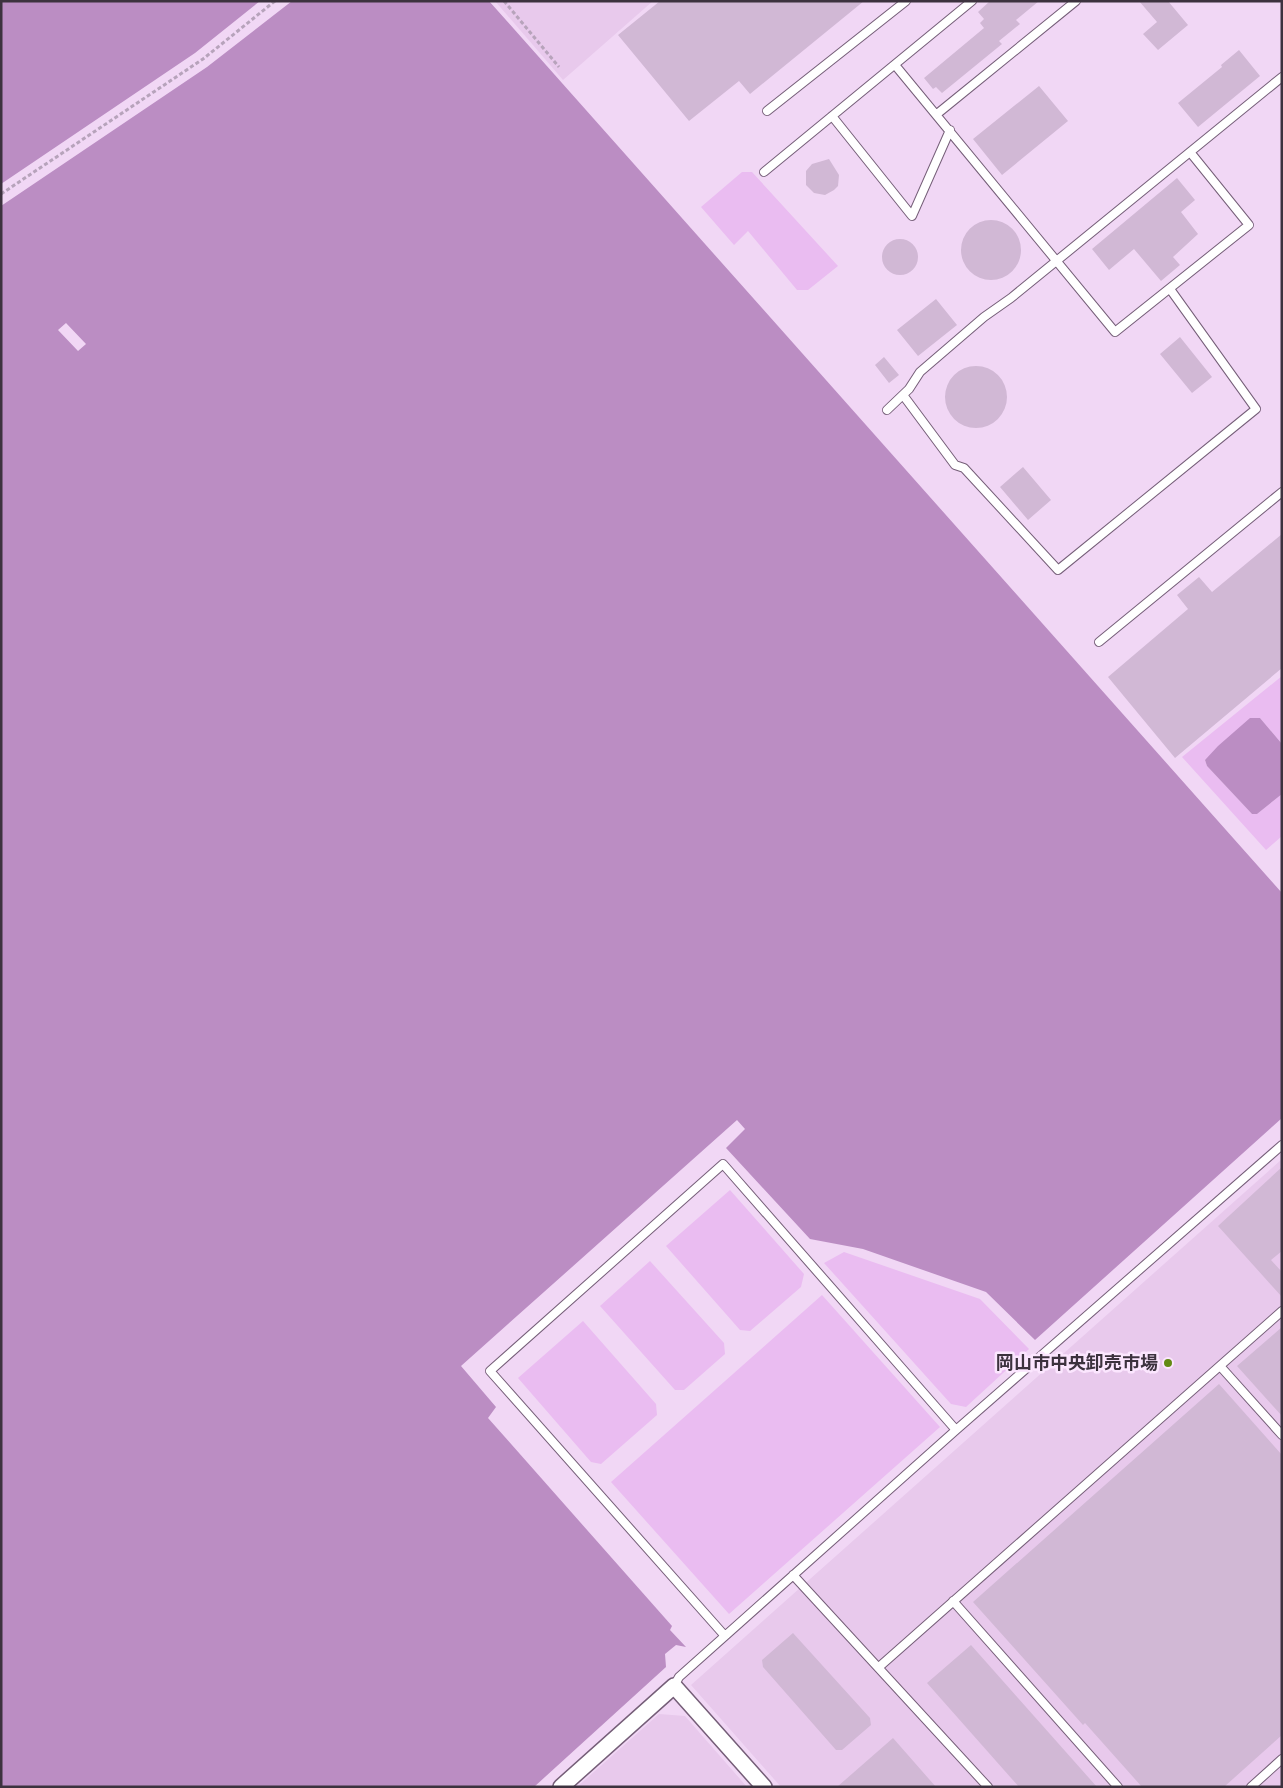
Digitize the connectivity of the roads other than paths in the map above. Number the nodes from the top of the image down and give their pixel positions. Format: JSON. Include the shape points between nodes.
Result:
{"nodes":[{"id":1,"x":906,"y":1,"type":"edge"},
{"id":2,"x":972,"y":1,"type":"edge"},
{"id":3,"x":1076,"y":1,"type":"edge"},
{"id":4,"x":895,"y":65,"type":"junction"},
{"id":5,"x":1282,"y":76,"type":"edge"},
{"id":6,"x":767,"y":111,"type":"dead end"},
{"id":7,"x":937,"y":114,"type":"junction"},
{"id":8,"x":832,"y":116,"type":"junction"},
{"id":9,"x":950,"y":130,"type":"junction"},
{"id":10,"x":1190,"y":152,"type":"junction"},
{"id":11,"x":764,"y":172,"type":"dead end"},
{"id":12,"x":1057,"y":261,"type":"junction"},
{"id":13,"x":1170,"y":289,"type":"junction"},
{"id":14,"x":903,"y":395,"type":"junction"},
{"id":15,"x":887,"y":410,"type":"dead end"},
{"id":16,"x":1282,"y":492,"type":"edge"},
{"id":17,"x":1099,"y":642,"type":"dead end"},
{"id":18,"x":1282,"y":1145,"type":"edge"},
{"id":19,"x":1282,"y":1311,"type":"edge"},
{"id":20,"x":1220,"y":1366,"type":"junction"},
{"id":21,"x":956,"y":1430,"type":"junction"},
{"id":22,"x":1282,"y":1435,"type":"edge"},
{"id":23,"x":793,"y":1574,"type":"junction"},
{"id":24,"x":953,"y":1601,"type":"junction"},
{"id":25,"x":725,"y":1636,"type":"junction"},
{"id":26,"x":879,"y":1667,"type":"junction"},
{"id":27,"x":674,"y":1686,"type":"junction"},
{"id":28,"x":1282,"y":1759,"type":"edge"},
{"id":29,"x":560,"y":1787,"type":"edge"},
{"id":30,"x":764,"y":1787,"type":"edge"},
{"id":31,"x":988,"y":1787,"type":"edge"},
{"id":32,"x":1118,"y":1787,"type":"edge"},
{"id":33,"x":1251,"y":1787,"type":"edge"}],
"edges":[{"from":1,"to":6,"type":"lane"},
{"from":2,"to":4,"type":"lane"},
{"from":3,"to":7,"type":"lane"},
{"from":4,"to":7,"type":"lane"},
{"from":4,"to":8,"type":"lane"},
{"from":5,"to":10,"type":"lane"},
{"from":7,"to":9,"type":"lane"},
{"from":8,"to":9,"type":"lane","via":[[912,216]]},
{"from":8,"to":11,"type":"lane"},
{"from":9,"to":12,"type":"lane"},
{"from":10,"to":12,"type":"lane"},
{"from":10,"to":13,"type":"lane","via":[[1249,225]]},
{"from":12,"to":13,"type":"lane","via":[[1115,332]]},
{"from":12,"to":14,"type":"lane","via":[[920,372]]},
{"from":13,"to":14,"type":"lane","via":[[1256,409],[1058,570],[964,468],[955,465]]},
{"from":14,"to":15,"type":"lane"},
{"from":16,"to":17,"type":"lane"},
{"from":18,"to":21,"type":"lane"},
{"from":19,"to":20,"type":"lane"},
{"from":20,"to":22,"type":"lane"},
{"from":20,"to":24,"type":"lane"},
{"from":21,"to":23,"type":"lane"},
{"from":21,"to":25,"type":"lane","via":[[723,1164],[490,1371]]},
{"from":23,"to":25,"type":"lane"},
{"from":23,"to":26,"type":"lane"},
{"from":24,"to":26,"type":"lane"},
{"from":24,"to":32,"type":"lane"},
{"from":25,"to":27,"type":"lane","via":[[679,1677]]},
{"from":26,"to":31,"type":"lane"},
{"from":27,"to":29,"type":"street"},
{"from":27,"to":30,"type":"street"},
{"from":28,"to":33,"type":"lane"}]}
